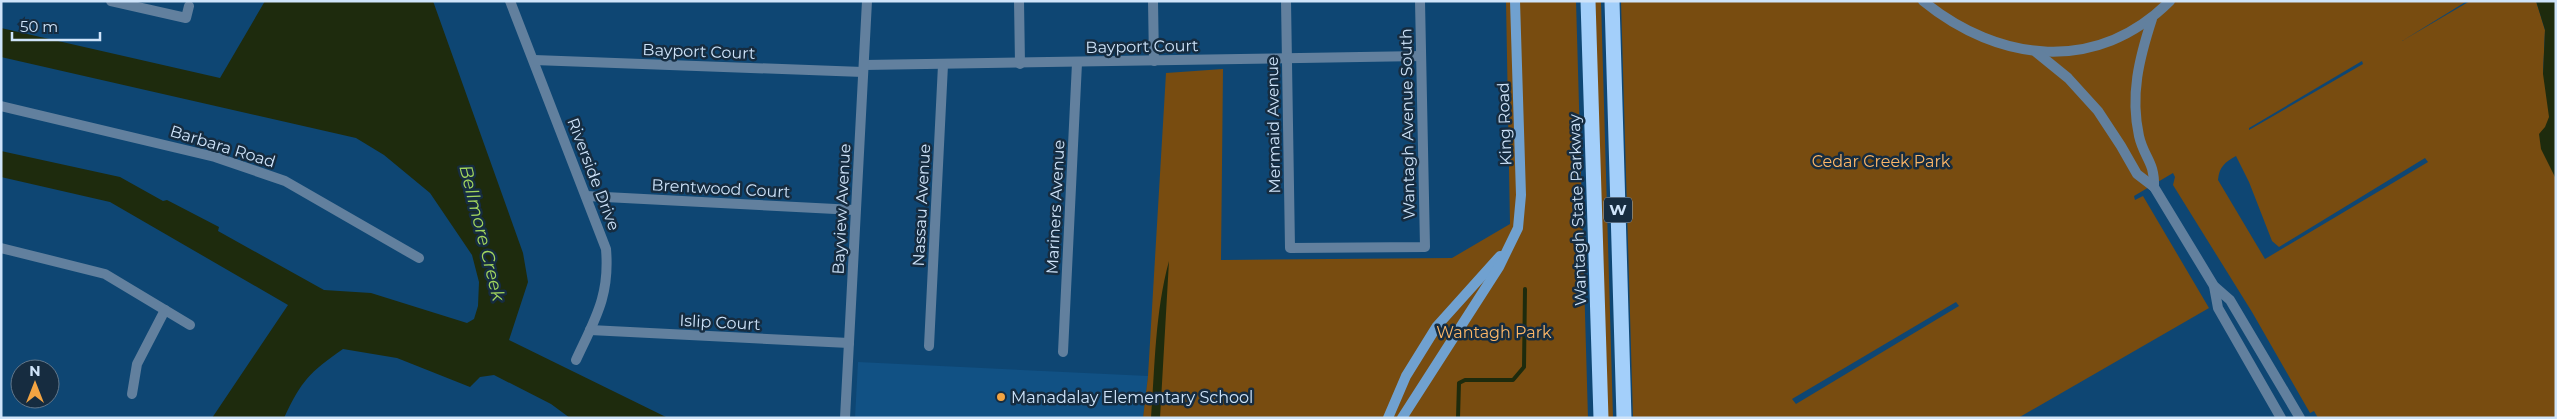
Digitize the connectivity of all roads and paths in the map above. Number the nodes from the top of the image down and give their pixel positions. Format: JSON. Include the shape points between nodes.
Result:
{"nodes":[{"id":1,"x":111,"y":1,"type":"edge"},
{"id":2,"x":510,"y":1,"type":"edge"},
{"id":3,"x":866,"y":1,"type":"edge"},
{"id":4,"x":1019,"y":1,"type":"edge"},
{"id":5,"x":1153,"y":1,"type":"edge"},
{"id":6,"x":1286,"y":1,"type":"edge"},
{"id":7,"x":1420,"y":1,"type":"edge"},
{"id":8,"x":1515,"y":1,"type":"edge"},
{"id":9,"x":1588,"y":1,"type":"edge"},
{"id":10,"x":1612,"y":1,"type":"edge"},
{"id":11,"x":1923,"y":1,"type":"edge"},
{"id":12,"x":2170,"y":1,"type":"edge"},
{"id":13,"x":189,"y":6,"type":"dead end"},
{"id":14,"x":2152,"y":19,"type":"junction"},
{"id":15,"x":2036,"y":52,"type":"junction"},
{"id":16,"x":1421,"y":56,"type":"junction"},
{"id":17,"x":1287,"y":59,"type":"junction"},
{"id":18,"x":534,"y":60,"type":"junction"},
{"id":19,"x":1154,"y":61,"type":"junction"},
{"id":20,"x":1077,"y":63,"type":"junction"},
{"id":21,"x":1020,"y":64,"type":"junction"},
{"id":22,"x":943,"y":65,"type":"junction"},
{"id":23,"x":863,"y":69,"type":"junction"},
{"id":24,"x":1,"y":106,"type":"edge"},
{"id":25,"x":2154,"y":187,"type":"junction"},
{"id":26,"x":586,"y":196,"type":"junction"},
{"id":27,"x":855,"y":210,"type":"junction"},
{"id":28,"x":1511,"y":245,"type":"junction"},
{"id":29,"x":1,"y":248,"type":"edge"},
{"id":30,"x":1290,"y":248,"type":"joint"},
{"id":31,"x":419,"y":258,"type":"dead end"},
{"id":32,"x":2214,"y":286,"type":"junction"},
{"id":33,"x":165,"y":310,"type":"junction"},
{"id":34,"x":190,"y":326,"type":"dead end"},
{"id":35,"x":590,"y":330,"type":"junction"},
{"id":36,"x":849,"y":343,"type":"junction"},
{"id":37,"x":929,"y":346,"type":"dead end"},
{"id":38,"x":1063,"y":352,"type":"dead end"},
{"id":39,"x":576,"y":360,"type":"dead end"},
{"id":40,"x":132,"y":394,"type":"dead end"},
{"id":41,"x":845,"y":418,"type":"edge"},
{"id":42,"x":1388,"y":418,"type":"edge"},
{"id":43,"x":1402,"y":418,"type":"edge"},
{"id":44,"x":1600,"y":418,"type":"edge"},
{"id":45,"x":1624,"y":418,"type":"edge"},
{"id":46,"x":2281,"y":418,"type":"edge"},
{"id":47,"x":2300,"y":418,"type":"edge"}],
"edges":[{"from":1,"to":13,"type":"street","via":[[186,18]]},
{"from":2,"to":18,"type":"street","name":"Riverside Drive"},
{"from":3,"to":23,"type":"street","name":"Bayview Avenue"},
{"from":4,"to":21,"type":"street"},
{"from":5,"to":19,"type":"street"},
{"from":6,"to":17,"type":"street","name":"Mermaid Avenue"},
{"from":7,"to":16,"type":"street","name":"Wantagh Avenue South"},
{"from":8,"to":28,"type":"street","name":"King Road","via":[[1521,195],[1518,228]]},
{"from":9,"to":44,"type":"highway","name":"Wantagh State Parkway","number":"W"},
{"from":10,"to":45,"type":"highway","number":"W"},
{"from":11,"to":15,"type":"street","via":[[1940,15],[1990,41]]},
{"from":12,"to":14,"type":"street"},
{"from":14,"to":15,"type":"street","via":[[2100,46]]},
{"from":14,"to":25,"type":"street","via":[[2137,73],[2134,100],[2139,138],[2155,172]]},
{"from":15,"to":25,"type":"street","via":[[2083,94],[2137,174]]},
{"from":16,"to":17,"type":"street","name":"Bayport Court"},
{"from":16,"to":30,"type":"street","name":"Wantagh Avenue South","via":[[1425,246]]},
{"from":17,"to":19,"type":"street","name":"Bayport Court"},
{"from":17,"to":30,"type":"street","name":"Mermaid Avenue"},
{"from":18,"to":23,"type":"street","name":"Bayport Court"},
{"from":18,"to":26,"type":"street","name":"Riverside Drive"},
{"from":19,"to":20,"type":"street","name":"Bayport Court"},
{"from":20,"to":21,"type":"street","name":"Bayport Court"},
{"from":20,"to":38,"type":"street","name":"Mariners Avenue"},
{"from":21,"to":22,"type":"street","name":"Bayport Court"},
{"from":22,"to":23,"type":"street","name":"Bayport Court"},
{"from":22,"to":37,"type":"street","name":"Nassau Avenue"},
{"from":23,"to":27,"type":"street","name":"Bayview Avenue"},
{"from":24,"to":31,"type":"street","name":"Barbara Road","via":[[187,150],[285,181]]},
{"from":25,"to":32,"type":"street"},
{"from":26,"to":27,"type":"street","name":"Brentwood Court"},
{"from":26,"to":35,"type":"street","name":"Riverside Drive","via":[[604,240],[608,266],[604,300]]},
{"from":27,"to":36,"type":"street","name":"Bayview Avenue"},
{"from":28,"to":42,"type":"street","name":"King Road","via":[[1437,326],[1406,376]]},
{"from":28,"to":43,"type":"street","name":"King Road"},
{"from":29,"to":33,"type":"street","via":[[96,270]]},
{"from":32,"to":46,"type":"street","via":[[2218,308]]},
{"from":32,"to":47,"type":"street","via":[[2230,300]]},
{"from":33,"to":34,"type":"street"},
{"from":33,"to":40,"type":"street","via":[[137,364]]},
{"from":35,"to":36,"type":"street","name":"Islip Court"},
{"from":35,"to":39,"type":"street","name":"Riverside Drive"},
{"from":36,"to":41,"type":"street","name":"Bayview Avenue"}]}
